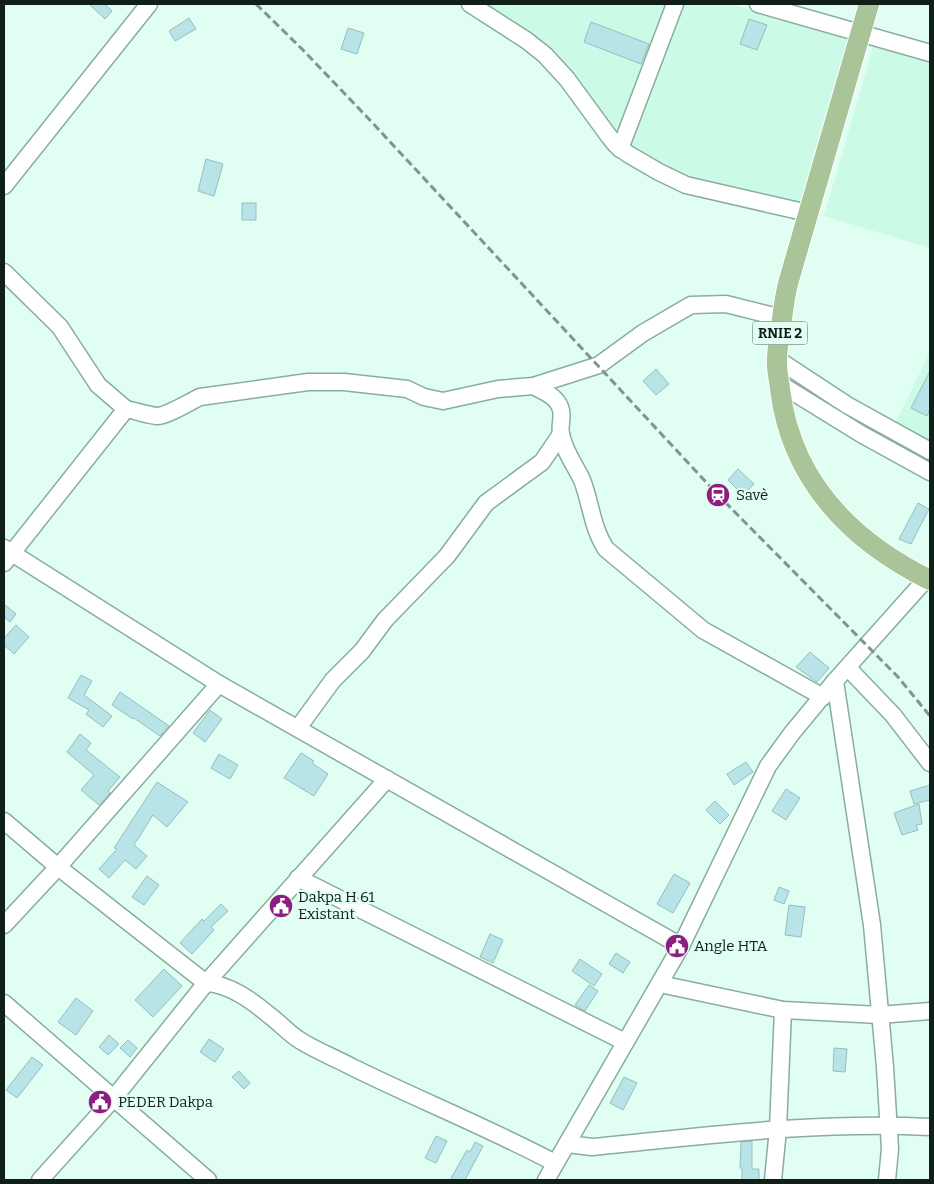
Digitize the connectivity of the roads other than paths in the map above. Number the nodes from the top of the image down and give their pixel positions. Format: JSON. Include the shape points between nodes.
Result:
{"nodes":[{"id":1,"x":149,"y":4,"type":"edge"},
{"id":2,"x":470,"y":4,"type":"edge"},
{"id":3,"x":675,"y":4,"type":"edge"},
{"id":4,"x":758,"y":4,"type":"edge"},
{"id":5,"x":869,"y":4,"type":"edge"},
{"id":6,"x":860,"y":33,"type":"junction"},
{"id":7,"x":930,"y":53,"type":"edge"},
{"id":8,"x":620,"y":148,"type":"junction"},
{"id":9,"x":4,"y":186,"type":"edge"},
{"id":10,"x":808,"y":213,"type":"junction"},
{"id":11,"x":4,"y":272,"type":"edge"},
{"id":12,"x":782,"y":318,"type":"junction"},
{"id":13,"x":777,"y":359,"type":"junction"},
{"id":14,"x":780,"y":384,"type":"junction"},
{"id":15,"x":533,"y":386,"type":"junction"},
{"id":16,"x":126,"y":410,"type":"junction"},
{"id":17,"x":561,"y":434,"type":"junction"},
{"id":18,"x":930,"y":451,"type":"edge"},
{"id":19,"x":930,"y":472,"type":"edge"},
{"id":20,"x":7,"y":555,"type":"edge"},
{"id":21,"x":928,"y":579,"type":"edge"},
{"id":22,"x":848,"y":668,"type":"junction"},
{"id":23,"x":835,"y":681,"type":"junction"},
{"id":24,"x":219,"y":684,"type":"junction"},
{"id":25,"x":823,"y":696,"type":"junction"},
{"id":26,"x":298,"y":728,"type":"junction"},
{"id":27,"x":930,"y":762,"type":"edge"},
{"id":28,"x":387,"y":779,"type":"junction"},
{"id":29,"x":4,"y":821,"type":"edge"},
{"id":30,"x":58,"y":867,"type":"junction"},
{"id":31,"x":298,"y":878,"type":"junction"},
{"id":32,"x":4,"y":925,"type":"edge"},
{"id":33,"x":682,"y":946,"type":"junction"},
{"id":34,"x":206,"y":983,"type":"junction"},
{"id":35,"x":660,"y":984,"type":"junction"},
{"id":36,"x":4,"y":1003,"type":"edge"},
{"id":37,"x":783,"y":1010,"type":"junction"},
{"id":38,"x":930,"y":1011,"type":"edge"},
{"id":39,"x":879,"y":1015,"type":"junction"},
{"id":40,"x":625,"y":1042,"type":"junction"},
{"id":41,"x":113,"y":1099,"type":"junction"},
{"id":42,"x":888,"y":1125,"type":"junction"},
{"id":43,"x":930,"y":1127,"type":"edge"},
{"id":44,"x":778,"y":1129,"type":"junction"},
{"id":45,"x":566,"y":1144,"type":"junction"},
{"id":46,"x":555,"y":1163,"type":"junction"},
{"id":47,"x":40,"y":1180,"type":"edge"},
{"id":48,"x":208,"y":1180,"type":"edge"},
{"id":49,"x":546,"y":1180,"type":"edge"},
{"id":50,"x":773,"y":1180,"type":"edge"},
{"id":51,"x":887,"y":1180,"type":"edge"}],
"edges":[{"from":1,"to":9,"type":"street"},
{"from":2,"to":8,"type":"street","via":[[526,40],[550,60]]},
{"from":3,"to":8,"type":"street"},
{"from":4,"to":6,"type":"street"},
{"from":5,"to":6,"type":"main road","number":"RNIE 2"},
{"from":6,"to":7,"type":"street"},
{"from":6,"to":10,"type":"main road","number":"RNIE 2"},
{"from":8,"to":10,"type":"street","via":[[686,185]]},
{"from":10,"to":12,"type":"main road","number":"RNIE 2"},
{"from":11,"to":16,"type":"street","via":[[60,327],[98,385]]},
{"from":12,"to":13,"type":"main road","number":"RNIE 2"},
{"from":12,"to":15,"type":"street","via":[[726,304],[691,305],[643,333],[599,365]]},
{"from":13,"to":14,"type":"main road","number":"RNIE 2"},
{"from":13,"to":18,"type":"street","via":[[847,405]]},
{"from":14,"to":19,"type":"street","via":[[860,434]]},
{"from":14,"to":21,"type":"main road","number":"RNIE 2","via":[[789,431],[826,501],[852,530],[869,543]]},
{"from":15,"to":16,"type":"street","via":[[498,389],[443,401],[407,389],[344,382],[308,382],[200,397],[158,416]]},
{"from":15,"to":17,"type":"street","via":[[557,401],[562,409]]},
{"from":16,"to":20,"type":"street"},
{"from":17,"to":25,"type":"street","via":[[582,480],[606,549],[703,630]]},
{"from":17,"to":26,"type":"street","via":[[542,462],[486,503],[447,556],[333,680]]},
{"from":20,"to":24,"type":"street"},
{"from":21,"to":22,"type":"street"},
{"from":22,"to":23,"type":"street"},
{"from":22,"to":27,"type":"street","via":[[894,715]]},
{"from":23,"to":25,"type":"street"},
{"from":23,"to":39,"type":"street","via":[[872,925]]},
{"from":24,"to":26,"type":"street"},
{"from":24,"to":30,"type":"street"},
{"from":25,"to":33,"type":"street","via":[[768,766]]},
{"from":26,"to":28,"type":"street"},
{"from":28,"to":31,"type":"street"},
{"from":28,"to":33,"type":"street"},
{"from":29,"to":30,"type":"street"},
{"from":30,"to":32,"type":"street"},
{"from":30,"to":34,"type":"street"},
{"from":31,"to":34,"type":"street"},
{"from":31,"to":40,"type":"street"},
{"from":33,"to":35,"type":"street"},
{"from":34,"to":41,"type":"street"},
{"from":34,"to":46,"type":"street","via":[[217,983],[235,991],[301,1041]]},
{"from":35,"to":37,"type":"street"},
{"from":35,"to":40,"type":"street"},
{"from":36,"to":41,"type":"street"},
{"from":37,"to":39,"type":"street"},
{"from":37,"to":44,"type":"street"},
{"from":38,"to":39,"type":"street"},
{"from":39,"to":42,"type":"street"},
{"from":40,"to":45,"type":"street"},
{"from":41,"to":47,"type":"street"},
{"from":41,"to":48,"type":"street"},
{"from":42,"to":43,"type":"street"},
{"from":42,"to":44,"type":"street"},
{"from":42,"to":51,"type":"street"},
{"from":44,"to":45,"type":"street","via":[[592,1147]]},
{"from":44,"to":50,"type":"street"},
{"from":45,"to":46,"type":"street"},
{"from":46,"to":49,"type":"street"}]}
